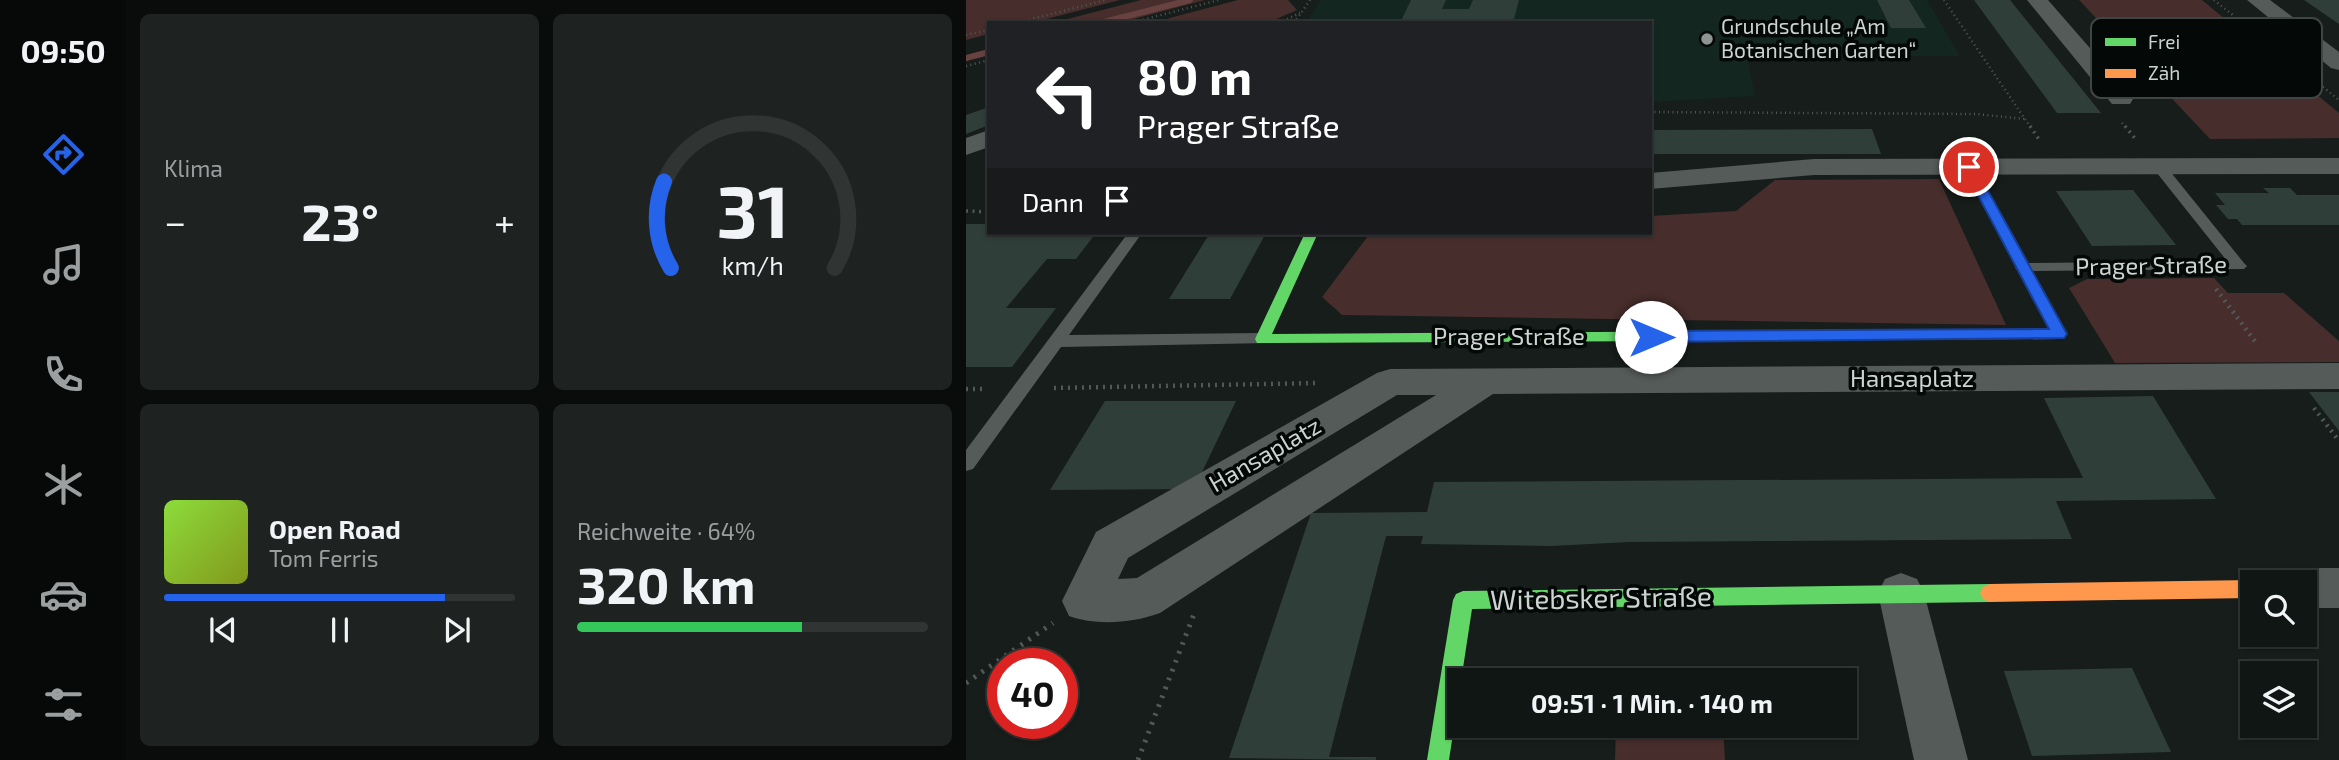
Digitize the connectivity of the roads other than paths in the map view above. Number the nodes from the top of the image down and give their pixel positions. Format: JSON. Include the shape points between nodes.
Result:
{"nodes":[{"id":1,"x":2037,"y":0,"type":"edge"},
{"id":2,"x":2257,"y":0,"type":"edge"},
{"id":3,"x":2280,"y":18,"type":"edge"},
{"id":4,"x":2322,"y":50,"type":"edge"},
{"id":5,"x":2339,"y":63,"type":"edge"},
{"id":6,"x":2091,"y":64,"type":"edge"},
{"id":7,"x":987,"y":139,"type":"edge"},
{"id":8,"x":966,"y":147,"type":"edge"},
{"id":9,"x":2339,"y":166,"type":"edge"},
{"id":10,"x":1969,"y":167,"type":"junction"},
{"id":11,"x":2160,"y":168,"type":"junction"},
{"id":12,"x":1652,"y":181,"type":"edge"},
{"id":13,"x":1134,"y":235,"type":"edge"},
{"id":14,"x":1310,"y":235,"type":"edge"},
{"id":15,"x":2023,"y":268,"type":"junction"},
{"id":16,"x":1262,"y":339,"type":"junction"},
{"id":17,"x":1056,"y":341,"type":"junction"},
{"id":18,"x":2339,"y":376,"type":"edge"},
{"id":19,"x":1485,"y":382,"type":"junction"},
{"id":20,"x":966,"y":464,"type":"edge"},
{"id":21,"x":2317,"y":588,"type":"edge"},
{"id":22,"x":2339,"y":588,"type":"edge"},
{"id":23,"x":2240,"y":589,"type":"edge"},
{"id":24,"x":1901,"y":593,"type":"junction"},
{"id":25,"x":1438,"y":760,"type":"edge"},
{"id":26,"x":1941,"y":760,"type":"edge"}],
"edges":[{"from":1,"to":6,"type":"street"},
{"from":2,"to":3,"type":"street"},
{"from":4,"to":5,"type":"street"},
{"from":7,"to":8,"type":"street"},
{"from":9,"to":11,"type":"street"},
{"from":10,"to":11,"type":"street"},
{"from":10,"to":12,"type":"street","via":[[1814,167]]},
{"from":10,"to":15,"type":"street","name":"Prager Straße"},
{"from":11,"to":15,"type":"lane","name":"Prager Straße","via":[[2239,266]]},
{"from":13,"to":17,"type":"lane"},
{"from":14,"to":16,"type":"street"},
{"from":15,"to":16,"type":"street","name":"Prager Straße","via":[[2059,334]]},
{"from":16,"to":17,"type":"lane","name":"Prager Straße"},
{"from":17,"to":20,"type":"lane"},
{"from":18,"to":19,"type":"street","name":"Hansaplatz"},
{"from":19,"to":19,"type":"street","name":"Hansaplatz","via":[[1390,382],[1112,545],[1085,601],[1144,598]]},
{"from":21,"to":22,"type":"street"},
{"from":23,"to":24,"type":"street","name":"Witebsker Straße"},
{"from":24,"to":25,"type":"street","name":"Witebsker Straße","via":[[1463,600]]},
{"from":24,"to":26,"type":"street"}]}
